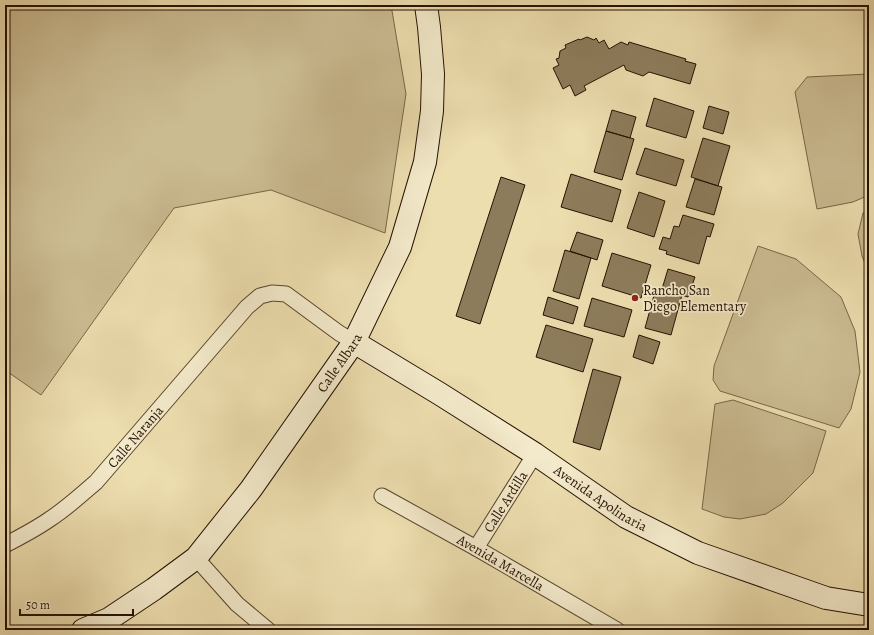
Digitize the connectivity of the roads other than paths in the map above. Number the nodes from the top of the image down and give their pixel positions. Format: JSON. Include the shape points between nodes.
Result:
{"nodes":[{"id":1,"x":426,"y":5,"type":"edge"},
{"id":2,"x":354,"y":342,"type":"junction"},
{"id":3,"x":535,"y":454,"type":"junction"},
{"id":4,"x":382,"y":496,"type":"dead end"},
{"id":5,"x":5,"y":545,"type":"edge"},
{"id":6,"x":476,"y":548,"type":"junction"},
{"id":7,"x":196,"y":558,"type":"junction"},
{"id":8,"x":869,"y":605,"type":"edge"},
{"id":9,"x":83,"y":630,"type":"edge"},
{"id":10,"x":268,"y":630,"type":"edge"},
{"id":11,"x":617,"y":630,"type":"edge"}],
"edges":[{"from":1,"to":2,"type":"street","name":"Calle Albara","via":[[432,74],[432,111],[425,162],[400,247]]},
{"from":2,"to":3,"type":"street","name":"Avenida Apolinaria"},
{"from":2,"to":5,"type":"street","name":"Calle Naranja","via":[[286,294],[272,293],[260,296],[247,307],[96,482],[51,518]]},
{"from":2,"to":7,"type":"street","name":"Calle Albara","via":[[251,489]]},
{"from":3,"to":6,"type":"street","name":"Calle Ardilla"},
{"from":3,"to":8,"type":"street","name":"Avenida Apolinaria","via":[[626,517],[698,553],[826,598]]},
{"from":4,"to":6,"type":"street","name":"Avenida Marcella"},
{"from":6,"to":11,"type":"street","name":"Avenida Marcella"},
{"from":7,"to":9,"type":"street","name":"Calle Albara","via":[[109,618]]},
{"from":7,"to":10,"type":"street","via":[[237,604]]}]}
